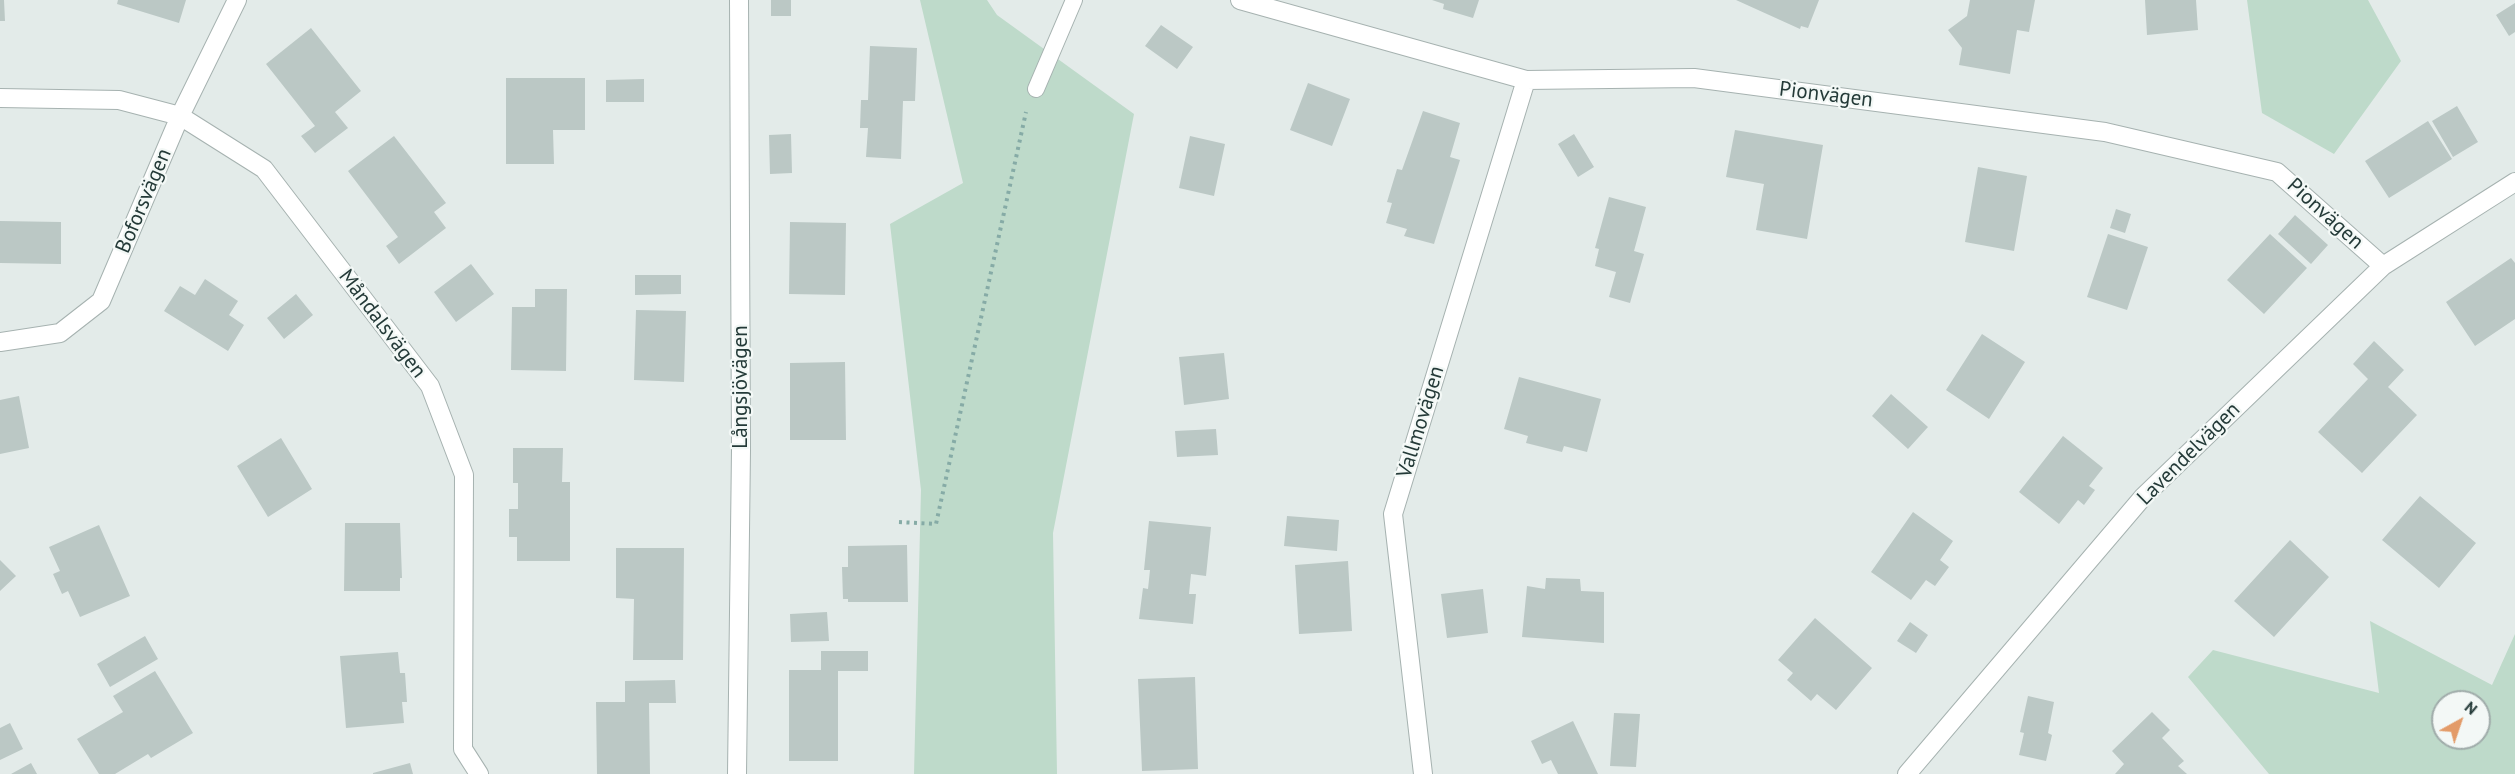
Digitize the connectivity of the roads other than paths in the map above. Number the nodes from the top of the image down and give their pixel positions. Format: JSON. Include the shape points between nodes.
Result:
{"nodes":[{"id":1,"x":237,"y":0,"type":"edge"},
{"id":2,"x":739,"y":0,"type":"edge"},
{"id":3,"x":1074,"y":0,"type":"edge"},
{"id":4,"x":1240,"y":0,"type":"edge"},
{"id":5,"x":1526,"y":80,"type":"junction"},
{"id":6,"x":1036,"y":89,"type":"road end"},
{"id":7,"x":0,"y":98,"type":"edge"},
{"id":8,"x":180,"y":116,"type":"junction"},
{"id":9,"x":2515,"y":182,"type":"edge"},
{"id":10,"x":2383,"y":266,"type":"junction"},
{"id":11,"x":0,"y":342,"type":"edge"},
{"id":12,"x":479,"y":774,"type":"edge"},
{"id":13,"x":737,"y":774,"type":"edge"},
{"id":14,"x":1423,"y":774,"type":"edge"},
{"id":15,"x":1907,"y":774,"type":"edge"}],
"edges":[{"from":1,"to":8,"type":"street","name":"Boforsvägen"},
{"from":2,"to":13,"type":"street","name":"Långsjövägen","via":[[741,450]]},
{"from":3,"to":6,"type":"lane"},
{"from":4,"to":5,"type":"street","name":"Pionvägen"},
{"from":5,"to":10,"type":"street","name":"Pionvägen","via":[[1694,78],[2105,132],[2277,172]]},
{"from":5,"to":14,"type":"street","name":"Vallmovägen","via":[[1393,514]]},
{"from":7,"to":8,"type":"street","name":"Måndalsvägen","via":[[119,100]]},
{"from":8,"to":11,"type":"street","name":"Boforsvägen","via":[[101,301],[60,333]]},
{"from":8,"to":12,"type":"street","name":"Måndalsvägen","via":[[264,169],[430,386],[464,475],[463,749]]},
{"from":9,"to":10,"type":"street","name":"Lavendelvägen"},
{"from":10,"to":15,"type":"street","name":"Lavendelvägen","via":[[2143,497]]}]}
